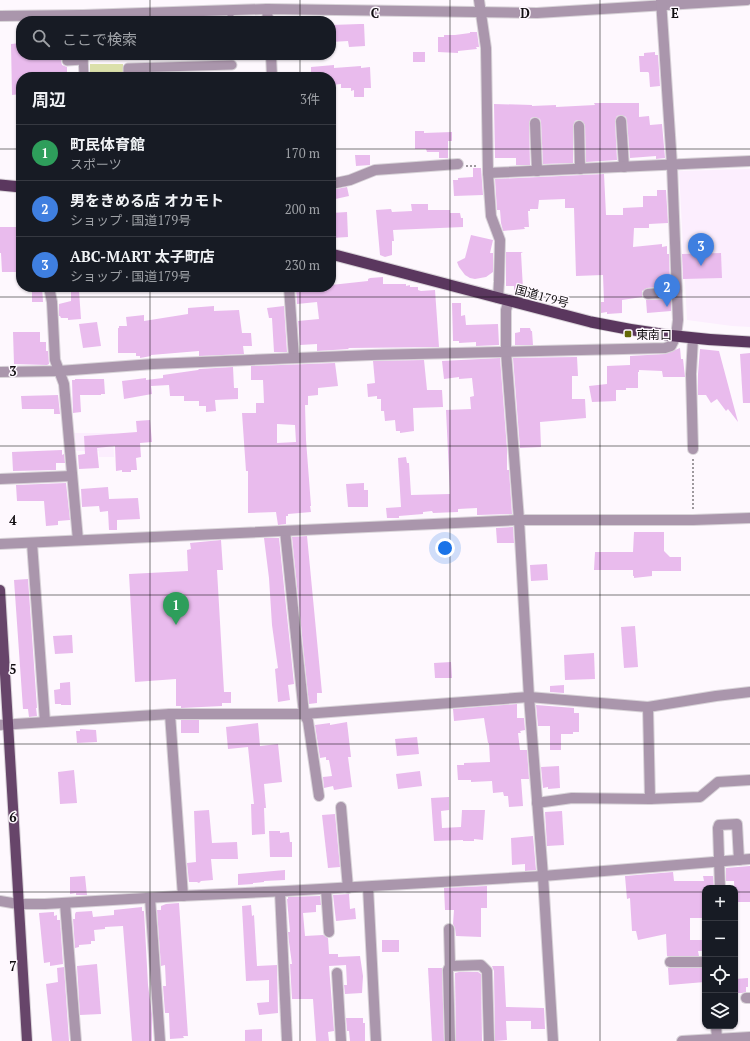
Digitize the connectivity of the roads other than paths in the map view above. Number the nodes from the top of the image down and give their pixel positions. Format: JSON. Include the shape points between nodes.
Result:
{"nodes":[{"id":1,"x":479,"y":0,"type":"edge"},
{"id":2,"x":747,"y":0,"type":"edge"},
{"id":3,"x":661,"y":3,"type":"edge"},
{"id":4,"x":267,"y":9,"type":"junction"},
{"id":5,"x":230,"y":10,"type":"junction"},
{"id":6,"x":482,"y":12,"type":"junction"},
{"id":7,"x":0,"y":16,"type":"edge"},
{"id":8,"x":16,"y":16,"type":"edge"},
{"id":9,"x":120,"y":16,"type":"edge"},
{"id":10,"x":231,"y":16,"type":"edge"},
{"id":11,"x":268,"y":16,"type":"edge"},
{"id":12,"x":72,"y":60,"type":"edge"},
{"id":13,"x":83,"y":60,"type":"edge"},
{"id":14,"x":271,"y":60,"type":"edge"},
{"id":15,"x":67,"y":61,"type":"dead end"},
{"id":16,"x":232,"y":65,"type":"dead end"},
{"id":17,"x":84,"y":72,"type":"edge"},
{"id":18,"x":128,"y":72,"type":"edge"},
{"id":19,"x":272,"y":72,"type":"edge"},
{"id":20,"x":621,"y":121,"type":"dead end"},
{"id":21,"x":535,"y":123,"type":"dead end"},
{"id":22,"x":578,"y":126,"type":"dead end"},
{"id":23,"x":750,"y":161,"type":"edge"},
{"id":24,"x":458,"y":164,"type":"road end"},
{"id":25,"x":672,"y":165,"type":"junction"},
{"id":26,"x":624,"y":167,"type":"junction"},
{"id":27,"x":580,"y":169,"type":"junction"},
{"id":28,"x":487,"y":170,"type":"junction"},
{"id":29,"x":537,"y":171,"type":"junction"},
{"id":30,"x":336,"y":183,"type":"edge"},
{"id":31,"x":0,"y":185,"type":"edge"},
{"id":32,"x":16,"y":187,"type":"edge"},
{"id":33,"x":336,"y":255,"type":"edge"},
{"id":34,"x":50,"y":292,"type":"edge"},
{"id":35,"x":289,"y":292,"type":"edge"},
{"id":36,"x":677,"y":292,"type":"junction"},
{"id":37,"x":648,"y":294,"type":"dead end"},
{"id":38,"x":498,"y":298,"type":"junction"},
{"id":39,"x":509,"y":300,"type":"junction"},
{"id":40,"x":676,"y":336,"type":"junction"},
{"id":41,"x":693,"y":338,"type":"junction"},
{"id":42,"x":750,"y":342,"type":"edge"},
{"id":43,"x":506,"y":352,"type":"junction"},
{"id":44,"x":294,"y":358,"type":"junction"},
{"id":45,"x":59,"y":371,"type":"junction"},
{"id":46,"x":0,"y":372,"type":"edge"},
{"id":47,"x":693,"y":449,"type":"road end"},
{"id":48,"x":72,"y":476,"type":"junction"},
{"id":49,"x":0,"y":478,"type":"edge"},
{"id":50,"x":750,"y":518,"type":"edge"},
{"id":51,"x":519,"y":520,"type":"junction"},
{"id":52,"x":285,"y":531,"type":"junction"},
{"id":53,"x":78,"y":540,"type":"junction"},
{"id":54,"x":32,"y":543,"type":"junction"},
{"id":55,"x":0,"y":544,"type":"edge"},
{"id":56,"x":0,"y":590,"type":"edge"},
{"id":57,"x":2,"y":655,"type":"edge"},
{"id":58,"x":750,"y":692,"type":"edge"},
{"id":59,"x":529,"y":697,"type":"junction"},
{"id":60,"x":648,"y":707,"type":"junction"},
{"id":61,"x":170,"y":714,"type":"junction"},
{"id":62,"x":304,"y":714,"type":"junction"},
{"id":63,"x":45,"y":722,"type":"junction"},
{"id":64,"x":4,"y":725,"type":"edge"},
{"id":65,"x":750,"y":780,"type":"edge"},
{"id":66,"x":319,"y":796,"type":"dead end"},
{"id":67,"x":650,"y":798,"type":"junction"},
{"id":68,"x":537,"y":802,"type":"junction"},
{"id":69,"x":341,"y":807,"type":"dead end"},
{"id":70,"x":750,"y":859,"type":"edge"},
{"id":71,"x":739,"y":860,"type":"junction"},
{"id":72,"x":718,"y":862,"type":"junction"},
{"id":73,"x":543,"y":876,"type":"junction"},
{"id":74,"x":720,"y":885,"type":"edge"},
{"id":75,"x":368,"y":887,"type":"junction"},
{"id":76,"x":348,"y":888,"type":"junction"},
{"id":77,"x":326,"y":889,"type":"junction"},
{"id":78,"x":280,"y":892,"type":"junction"},
{"id":79,"x":183,"y":896,"type":"junction"},
{"id":80,"x":150,"y":898,"type":"junction"},
{"id":81,"x":0,"y":901,"type":"edge"},
{"id":82,"x":65,"y":903,"type":"junction"},
{"id":83,"x":18,"y":904,"type":"junction"},
{"id":84,"x":450,"y":929,"type":"dead end"},
{"id":85,"x":329,"y":932,"type":"dead end"},
{"id":86,"x":670,"y":962,"type":"dead end"},
{"id":87,"x":702,"y":962,"type":"edge"},
{"id":88,"x":450,"y":966,"type":"junction"},
{"id":89,"x":337,"y":973,"type":"dead end"},
{"id":90,"x":716,"y":1029,"type":"edge"},
{"id":91,"x":750,"y":1037,"type":"edge"},
{"id":92,"x":717,"y":1039,"type":"junction"},
{"id":93,"x":27,"y":1041,"type":"edge"},
{"id":94,"x":76,"y":1041,"type":"edge"},
{"id":95,"x":160,"y":1041,"type":"edge"},
{"id":96,"x":287,"y":1041,"type":"edge"},
{"id":97,"x":341,"y":1041,"type":"edge"},
{"id":98,"x":376,"y":1041,"type":"edge"},
{"id":99,"x":450,"y":1041,"type":"edge"},
{"id":100,"x":489,"y":1041,"type":"edge"},
{"id":101,"x":552,"y":1041,"type":"edge"},
{"id":102,"x":682,"y":1041,"type":"edge"}],
"edges":[{"from":1,"to":6,"type":"street"},
{"from":2,"to":3,"type":"street"},
{"from":3,"to":6,"type":"street","via":[[537,13]]},
{"from":3,"to":25,"type":"street"},
{"from":4,"to":5,"type":"street"},
{"from":4,"to":6,"type":"street"},
{"from":4,"to":11,"type":"street"},
{"from":5,"to":9,"type":"street"},
{"from":5,"to":10,"type":"lane"},
{"from":6,"to":28,"type":"street","via":[[486,48]]},
{"from":7,"to":8,"type":"street"},
{"from":12,"to":15,"type":"street"},
{"from":13,"to":17,"type":"street"},
{"from":14,"to":19,"type":"street"},
{"from":16,"to":18,"type":"street","via":[[128,68]]},
{"from":20,"to":26,"type":"street"},
{"from":21,"to":29,"type":"street"},
{"from":22,"to":27,"type":"street"},
{"from":23,"to":25,"type":"street"},
{"from":24,"to":30,"type":"street","via":[[375,170]]},
{"from":25,"to":26,"type":"street"},
{"from":25,"to":36,"type":"street"},
{"from":26,"to":27,"type":"street"},
{"from":27,"to":29,"type":"street"},
{"from":28,"to":29,"type":"street"},
{"from":28,"to":38,"type":"street","via":[[492,216],[500,240]]},
{"from":31,"to":32,"type":"highway"},
{"from":33,"to":38,"type":"highway","name":"国道179号"},
{"from":34,"to":45,"type":"street","via":[[55,360]]},
{"from":35,"to":44,"type":"street"},
{"from":36,"to":37,"type":"street"},
{"from":36,"to":40,"type":"street"},
{"from":38,"to":39,"type":"highway","name":"国道179号"},
{"from":39,"to":40,"type":"highway","name":"国道179号","via":[[591,322]]},
{"from":39,"to":43,"type":"street","via":[[506,310]]},
{"from":40,"to":41,"type":"highway","name":"国道179号"},
{"from":40,"to":43,"type":"street","via":[[671,346],[665,348]]},
{"from":41,"to":42,"type":"highway","name":"国道179号"},
{"from":41,"to":47,"type":"street"},
{"from":43,"to":44,"type":"street"},
{"from":43,"to":51,"type":"street"},
{"from":44,"to":45,"type":"street"},
{"from":45,"to":46,"type":"street"},
{"from":45,"to":48,"type":"street","via":[[64,384]]},
{"from":48,"to":49,"type":"street"},
{"from":48,"to":53,"type":"street"},
{"from":50,"to":51,"type":"street"},
{"from":51,"to":52,"type":"street"},
{"from":51,"to":59,"type":"street"},
{"from":52,"to":53,"type":"street"},
{"from":52,"to":62,"type":"street"},
{"from":53,"to":54,"type":"street"},
{"from":54,"to":55,"type":"street"},
{"from":54,"to":63,"type":"street"},
{"from":56,"to":57,"type":"main road"},
{"from":57,"to":64,"type":"main road"},
{"from":58,"to":60,"type":"street"},
{"from":59,"to":60,"type":"street"},
{"from":59,"to":62,"type":"street"},
{"from":59,"to":68,"type":"street"},
{"from":60,"to":67,"type":"street"},
{"from":61,"to":62,"type":"street"},
{"from":61,"to":63,"type":"street"},
{"from":61,"to":79,"type":"street"},
{"from":62,"to":66,"type":"street","via":[[308,721]]},
{"from":63,"to":64,"type":"street"},
{"from":64,"to":83,"type":"main road"},
{"from":65,"to":67,"type":"street","via":[[718,782],[700,797]]},
{"from":67,"to":68,"type":"street","via":[[572,798]]},
{"from":68,"to":73,"type":"street"},
{"from":69,"to":76,"type":"street"},
{"from":70,"to":71,"type":"street"},
{"from":71,"to":72,"type":"street"},
{"from":71,"to":72,"type":"street","via":[[737,824],[719,825]]},
{"from":72,"to":73,"type":"street"},
{"from":72,"to":74,"type":"street"},
{"from":73,"to":75,"type":"street"},
{"from":73,"to":101,"type":"street"},
{"from":75,"to":76,"type":"street"},
{"from":75,"to":98,"type":"street"},
{"from":76,"to":77,"type":"street"},
{"from":77,"to":78,"type":"street"},
{"from":77,"to":85,"type":"street"},
{"from":78,"to":79,"type":"street"},
{"from":78,"to":96,"type":"street"},
{"from":79,"to":80,"type":"street"},
{"from":80,"to":82,"type":"street"},
{"from":80,"to":95,"type":"street"},
{"from":81,"to":83,"type":"street"},
{"from":82,"to":83,"type":"street"},
{"from":82,"to":94,"type":"street"},
{"from":83,"to":93,"type":"main road"},
{"from":84,"to":88,"type":"street"},
{"from":86,"to":87,"type":"street"},
{"from":88,"to":99,"type":"street"},
{"from":88,"to":100,"type":"street","via":[[481,965],[487,971]]},
{"from":89,"to":97,"type":"street"},
{"from":90,"to":92,"type":"street"},
{"from":91,"to":92,"type":"street"},
{"from":92,"to":102,"type":"street"}]}
